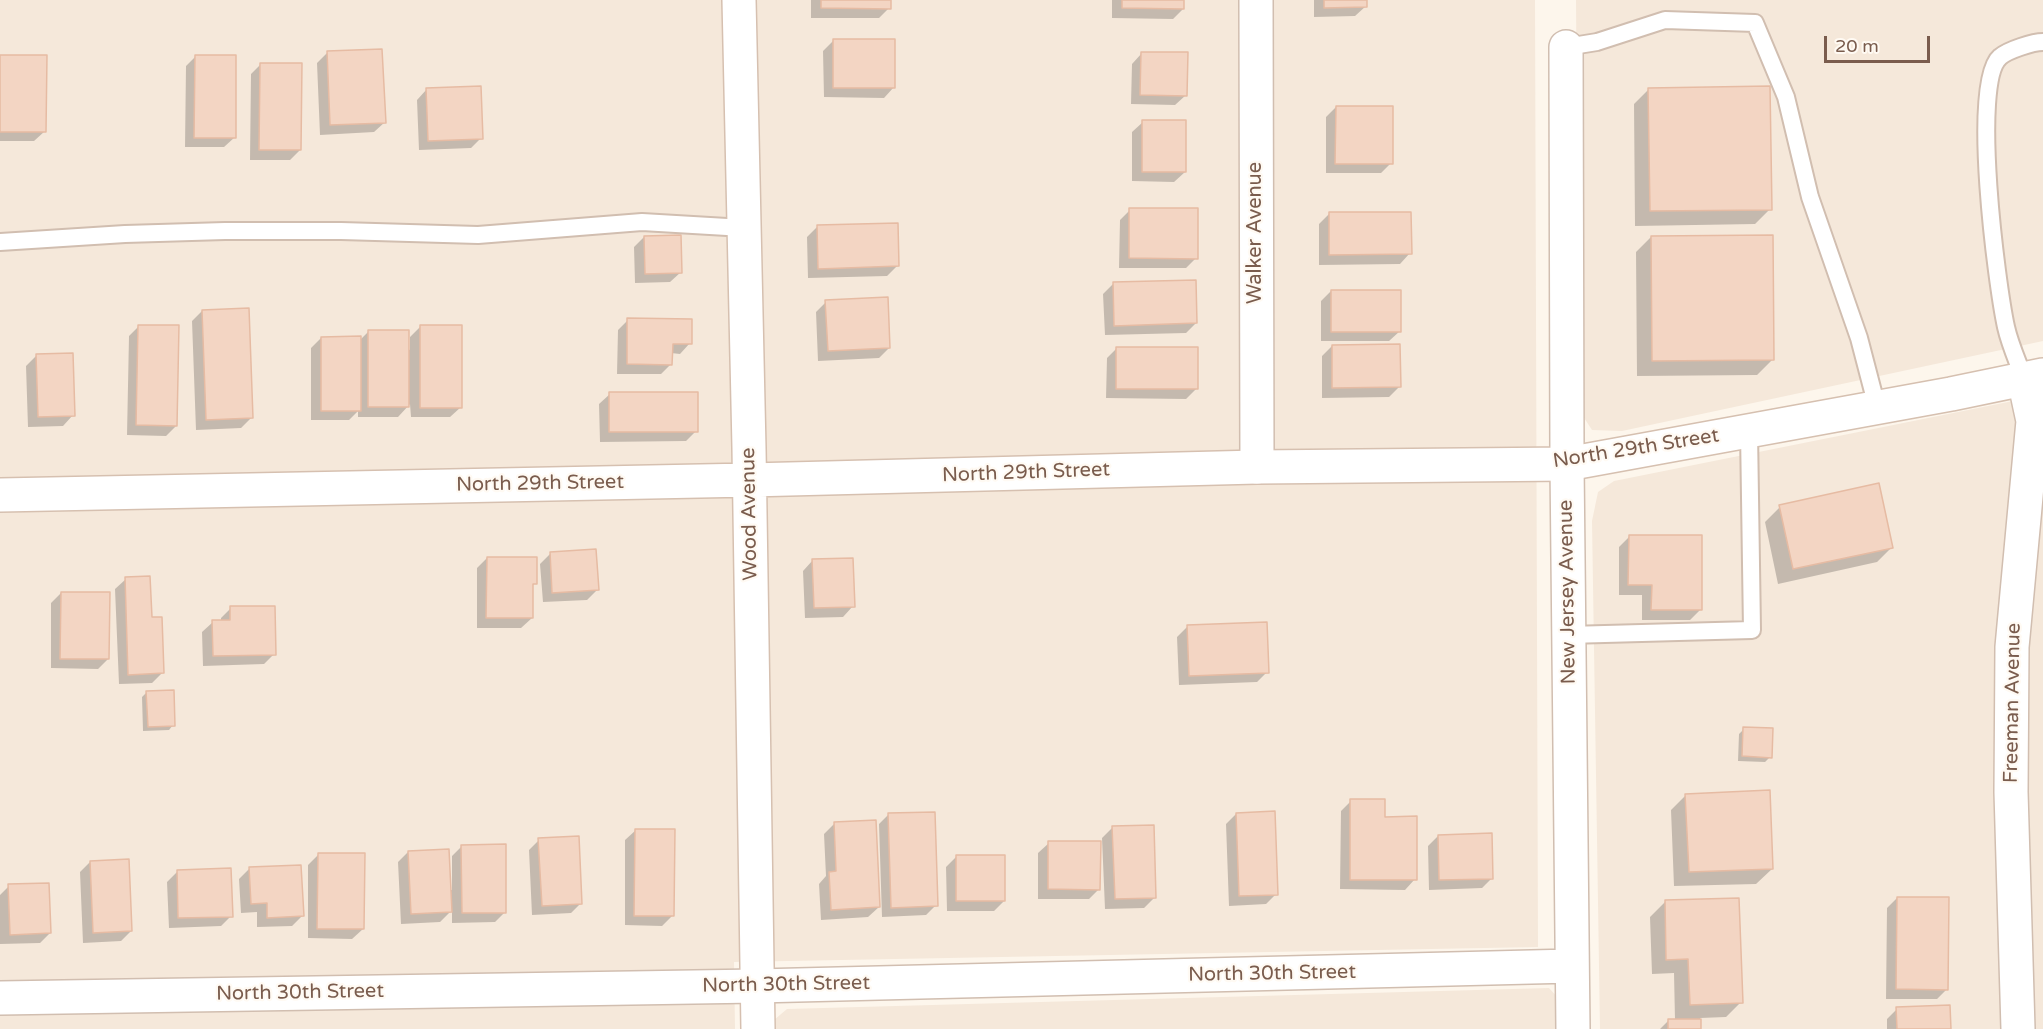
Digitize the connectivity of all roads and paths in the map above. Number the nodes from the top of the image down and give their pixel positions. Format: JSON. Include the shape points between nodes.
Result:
{"nodes":[{"id":1,"x":739,"y":0,"type":"edge"},
{"id":2,"x":1256,"y":0,"type":"edge"},
{"id":3,"x":2043,"y":42,"type":"edge"},
{"id":4,"x":1566,"y":47,"type":"joint"},
{"id":5,"x":744,"y":228,"type":"junction"},
{"id":6,"x":0,"y":242,"type":"edge"},
{"id":7,"x":2034,"y":377,"type":"edge"},
{"id":8,"x":1877,"y":407,"type":"junction"},
{"id":9,"x":1749,"y":431,"type":"junction"},
{"id":10,"x":1567,"y":464,"type":"junction"},
{"id":11,"x":1257,"y":467,"type":"junction"},
{"id":12,"x":750,"y":480,"type":"junction"},
{"id":13,"x":0,"y":495,"type":"edge"},
{"id":14,"x":1568,"y":635,"type":"junction"},
{"id":15,"x":1572,"y":966,"type":"junction"},
{"id":16,"x":757,"y":986,"type":"junction"},
{"id":17,"x":0,"y":998,"type":"edge"},
{"id":18,"x":758,"y":1029,"type":"edge"},
{"id":19,"x":1573,"y":1029,"type":"edge"},
{"id":20,"x":2018,"y":1029,"type":"edge"}],
"edges":[{"from":1,"to":5,"type":"street","name":"Wood Avenue"},
{"from":2,"to":11,"type":"street","name":"Walker Avenue"},
{"from":3,"to":7,"type":"lane","via":[[2000,57],[1990,74],[1986,105],[1990,208],[2006,329]]},
{"from":4,"to":8,"type":"lane","via":[[1597,42],[1665,20],[1755,23],[1786,97],[1810,197],[1859,338]]},
{"from":4,"to":10,"type":"street","name":"New Jersey Avenue"},
{"from":5,"to":6,"type":"lane","via":[[642,222],[478,235],[225,231]]},
{"from":5,"to":12,"type":"street","name":"Wood Avenue"},
{"from":7,"to":8,"type":"street","name":"North 29th Street"},
{"from":7,"to":20,"type":"street","name":"Freeman Avenue","via":[[2012,647],[2011,792]]},
{"from":8,"to":9,"type":"street","name":"North 29th Street"},
{"from":9,"to":10,"type":"street","name":"North 29th Street"},
{"from":9,"to":14,"type":"lane","via":[[1752,630]]},
{"from":10,"to":11,"type":"street","name":"North 29th Street"},
{"from":10,"to":14,"type":"street","name":"New Jersey Avenue"},
{"from":11,"to":12,"type":"street","name":"North 29th Street"},
{"from":12,"to":13,"type":"street","name":"North 29th Street"},
{"from":12,"to":16,"type":"street","name":"Wood Avenue"},
{"from":14,"to":15,"type":"street","name":"New Jersey Avenue"},
{"from":15,"to":16,"type":"street","name":"North 30th Street"},
{"from":15,"to":19,"type":"street","name":"New Jersey Avenue"},
{"from":16,"to":17,"type":"street","name":"North 30th Street"},
{"from":16,"to":18,"type":"street","name":"Wood Avenue"}]}
